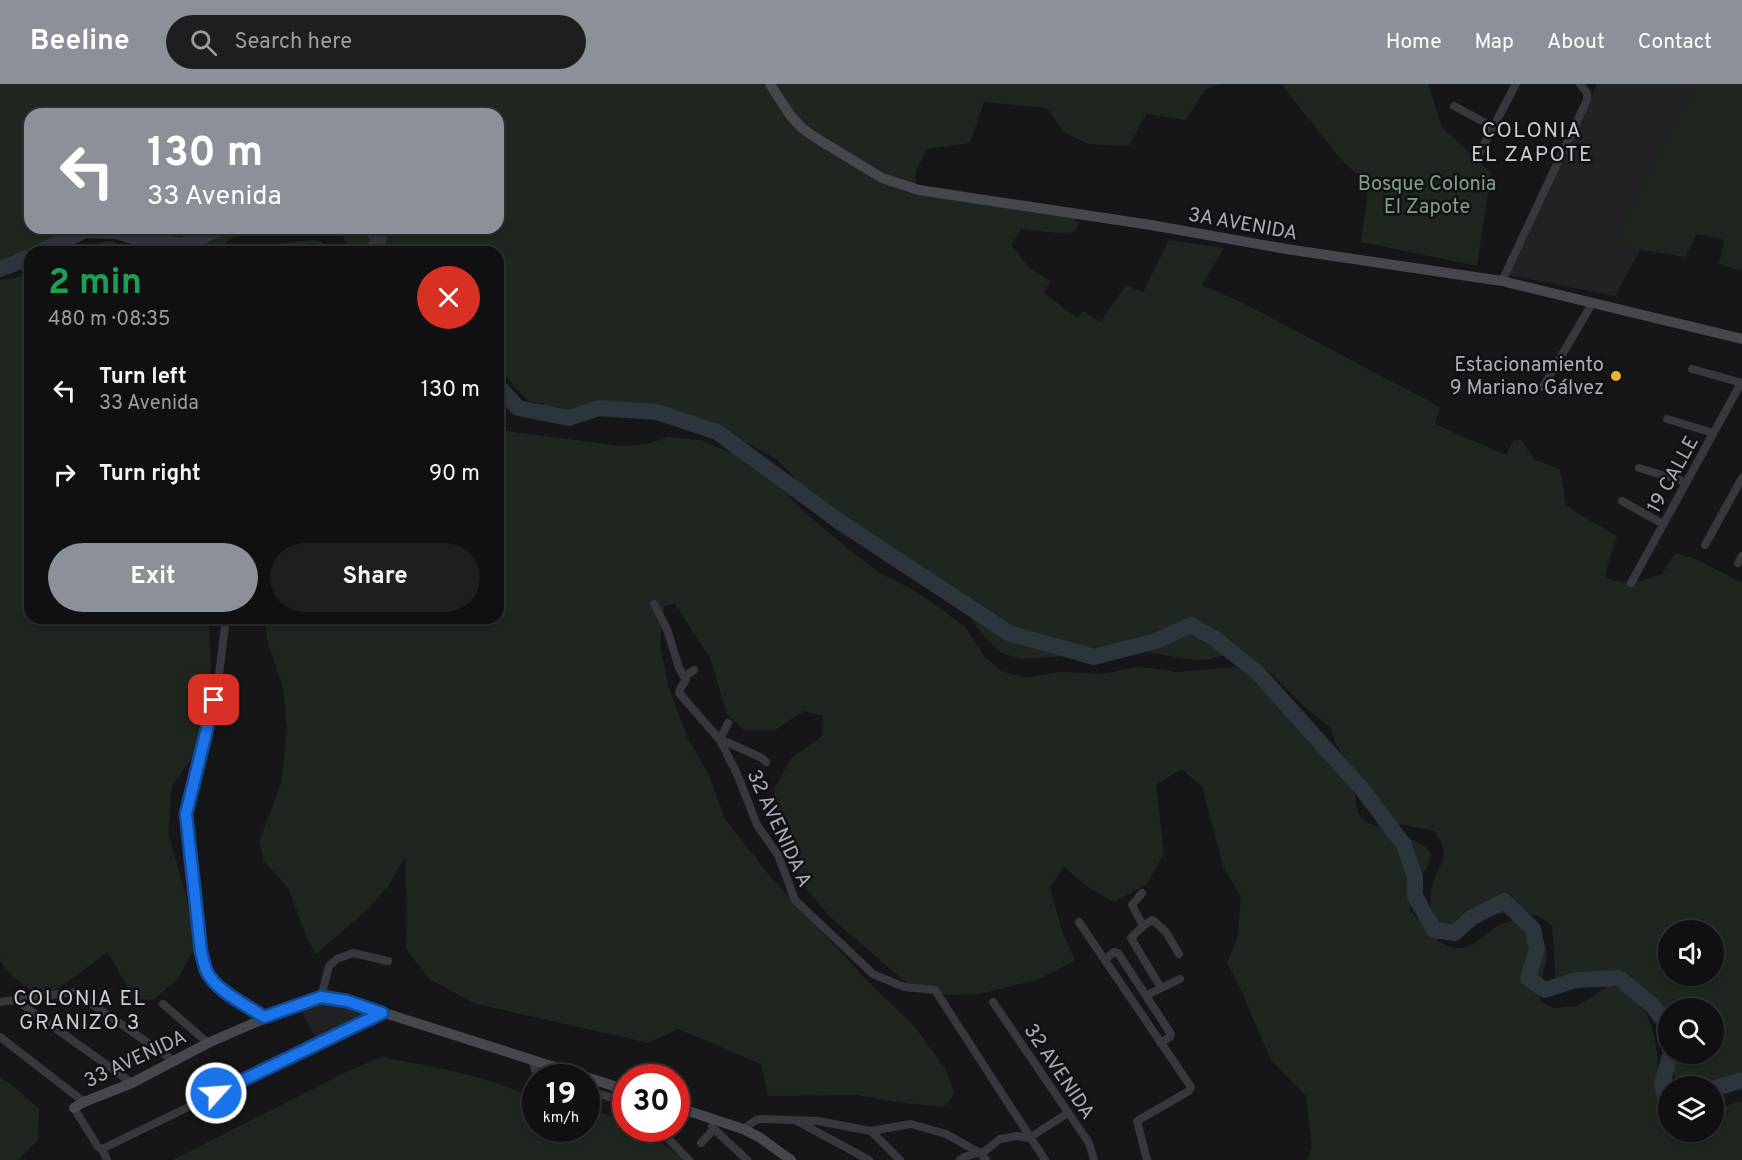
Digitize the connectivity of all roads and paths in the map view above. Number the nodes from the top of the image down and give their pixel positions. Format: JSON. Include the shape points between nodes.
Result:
{"nodes":[{"id":1,"x":770,"y":84,"type":"edge"},
{"id":2,"x":1516,"y":84,"type":"edge"},
{"id":3,"x":1580,"y":84,"type":"edge"},
{"id":4,"x":1454,"y":106,"type":"dead end"},
{"id":5,"x":1493,"y":127,"type":"junction"},
{"id":6,"x":1480,"y":152,"type":"dead end"},
{"id":7,"x":1502,"y":281,"type":"junction"},
{"id":8,"x":1593,"y":302,"type":"junction"},
{"id":9,"x":1742,"y":339,"type":"edge"},
{"id":10,"x":1692,"y":369,"type":"dead end"},
{"id":11,"x":1741,"y":383,"type":"edge"},
{"id":12,"x":1543,"y":387,"type":"dead end"},
{"id":13,"x":1667,"y":419,"type":"dead end"},
{"id":14,"x":1713,"y":434,"type":"junction"},
{"id":15,"x":1640,"y":468,"type":"dead end"},
{"id":16,"x":1742,"y":478,"type":"edge"},
{"id":17,"x":1686,"y":482,"type":"junction"},
{"id":18,"x":1622,"y":501,"type":"dead end"},
{"id":19,"x":1663,"y":524,"type":"junction"},
{"id":20,"x":1705,"y":545,"type":"dead end"},
{"id":21,"x":1631,"y":582,"type":"dead end"},
{"id":22,"x":654,"y":604,"type":"dead end"},
{"id":23,"x":225,"y":624,"type":"edge"},
{"id":24,"x":694,"y":670,"type":"dead end"},
{"id":25,"x":684,"y":677,"type":"junction"},
{"id":26,"x":728,"y":723,"type":"dead end"},
{"id":27,"x":720,"y":740,"type":"junction"},
{"id":28,"x":766,"y":762,"type":"dead end"},
{"id":29,"x":1142,"y":893,"type":"dead end"},
{"id":30,"x":1079,"y":922,"type":"dead end"},
{"id":31,"x":1143,"y":926,"type":"junction"},
{"id":32,"x":1179,"y":954,"type":"dead end"},
{"id":33,"x":1105,"y":960,"type":"junction"},
{"id":34,"x":388,"y":961,"type":"dead end"},
{"id":35,"x":1180,"y":979,"type":"dead end"},
{"id":36,"x":1161,"y":988,"type":"junction"},
{"id":37,"x":1147,"y":995,"type":"junction"},
{"id":38,"x":321,"y":997,"type":"junction"},
{"id":39,"x":16,"y":1000,"type":"junction"},
{"id":40,"x":0,"y":1002,"type":"edge"},
{"id":41,"x":993,"y":1002,"type":"dead end"},
{"id":42,"x":163,"y":1004,"type":"dead end"},
{"id":43,"x":382,"y":1013,"type":"junction"},
{"id":44,"x":264,"y":1017,"type":"junction"},
{"id":45,"x":0,"y":1037,"type":"edge"},
{"id":46,"x":208,"y":1043,"type":"junction"},
{"id":47,"x":1160,"y":1043,"type":"junction"},
{"id":48,"x":533,"y":1060,"type":"junction"},
{"id":49,"x":174,"y":1061,"type":"junction"},
{"id":50,"x":534,"y":1064,"type":"edge"},
{"id":51,"x":545,"y":1064,"type":"edge"},
{"id":52,"x":132,"y":1083,"type":"junction"},
{"id":53,"x":84,"y":1102,"type":"junction"},
{"id":54,"x":74,"y":1108,"type":"joint"},
{"id":55,"x":690,"y":1112,"type":"edge"},
{"id":56,"x":1068,"y":1113,"type":"junction"},
{"id":57,"x":705,"y":1117,"type":"junction"},
{"id":58,"x":794,"y":1119,"type":"junction"},
{"id":59,"x":714,"y":1129,"type":"junction"},
{"id":60,"x":743,"y":1129,"type":"junction"},
{"id":61,"x":871,"y":1131,"type":"junction"},
{"id":62,"x":1029,"y":1138,"type":"junction"},
{"id":63,"x":672,"y":1142,"type":"edge"},
{"id":64,"x":701,"y":1143,"type":"dead end"},
{"id":65,"x":102,"y":1149,"type":"junction"},
{"id":66,"x":983,"y":1157,"type":"edge"},
{"id":67,"x":107,"y":1160,"type":"edge"},
{"id":68,"x":689,"y":1160,"type":"edge"},
{"id":69,"x":747,"y":1160,"type":"edge"},
{"id":70,"x":791,"y":1160,"type":"edge"},
{"id":71,"x":869,"y":1160,"type":"edge"},
{"id":72,"x":900,"y":1160,"type":"edge"},
{"id":73,"x":960,"y":1160,"type":"edge"},
{"id":74,"x":1045,"y":1160,"type":"edge"},
{"id":75,"x":1094,"y":1160,"type":"edge"},
{"id":76,"x":1147,"y":1160,"type":"edge"}],
"edges":[{"from":1,"to":7,"type":"street","name":"3A AVENIDA","via":[[802,128],[866,169],[919,190]]},
{"from":2,"to":5,"type":"street"},
{"from":3,"to":7,"type":"street","via":[[1588,96]]},
{"from":4,"to":5,"type":"street"},
{"from":5,"to":6,"type":"street"},
{"from":7,"to":8,"type":"street","name":"3A AVENIDA"},
{"from":8,"to":9,"type":"street","name":"3A AVENIDA"},
{"from":8,"to":12,"type":"street"},
{"from":10,"to":11,"type":"street"},
{"from":11,"to":14,"type":"street","name":"19 CALLE"},
{"from":13,"to":14,"type":"street"},
{"from":14,"to":17,"type":"street","name":"19 CALLE"},
{"from":15,"to":17,"type":"street"},
{"from":16,"to":20,"type":"street"},
{"from":17,"to":19,"type":"street","name":"19 CALLE"},
{"from":18,"to":19,"type":"street"},
{"from":19,"to":21,"type":"street","name":"19 CALLE"},
{"from":22,"to":25,"type":"street","name":"32 AVENIDA A"},
{"from":23,"to":44,"type":"street","via":[[218,682],[186,814],[189,845],[206,971],[222,989]]},
{"from":24,"to":25,"type":"street"},
{"from":25,"to":27,"type":"street","name":"32 AVENIDA A","via":[[686,682],[680,693]]},
{"from":26,"to":27,"type":"street"},
{"from":27,"to":28,"type":"street"},
{"from":27,"to":62,"type":"street","name":"32 AVENIDA A","via":[[757,825],[778,855],[795,900],[873,974],[904,987],[934,990]]},
{"from":29,"to":31,"type":"street","via":[[1132,905]]},
{"from":30,"to":33,"type":"street"},
{"from":31,"to":32,"type":"street","via":[[1154,921]]},
{"from":31,"to":36,"type":"street","via":[[1132,934],[1131,940]]},
{"from":33,"to":37,"type":"street","via":[[1118,953]]},
{"from":33,"to":47,"type":"street"},
{"from":34,"to":38,"type":"street","via":[[360,953],[337,959],[329,966]]},
{"from":35,"to":36,"type":"street"},
{"from":36,"to":37,"type":"street"},
{"from":37,"to":47,"type":"street","via":[[1171,1034]]},
{"from":38,"to":43,"type":"street","name":"33 AVENIDA"},
{"from":38,"to":44,"type":"street","name":"33 AVENIDA"},
{"from":39,"to":40,"type":"street"},
{"from":39,"to":49,"type":"street","via":[[75,992]]},
{"from":39,"to":52,"type":"street"},
{"from":41,"to":56,"type":"street","name":"32 AVENIDA"},
{"from":42,"to":46,"type":"street"},
{"from":43,"to":48,"type":"street","name":"33 AVENIDA"},
{"from":43,"to":65,"type":"street"},
{"from":44,"to":46,"type":"street","name":"33 AVENIDA"},
{"from":45,"to":53,"type":"street"},
{"from":46,"to":49,"type":"street","name":"33 AVENIDA"},
{"from":47,"to":76,"type":"street","via":[[1191,1089],[1137,1121]]},
{"from":48,"to":50,"type":"street"},
{"from":48,"to":51,"type":"street","name":"33 AVENIDA"},
{"from":49,"to":52,"type":"street","name":"33 AVENIDA"},
{"from":52,"to":53,"type":"street","name":"33 AVENIDA"},
{"from":53,"to":54,"type":"street","name":"33 AVENIDA"},
{"from":54,"to":65,"type":"street","name":"33 AVENIDA"},
{"from":55,"to":57,"type":"street"},
{"from":56,"to":62,"type":"street"},
{"from":56,"to":75,"type":"street","name":"32 AVENIDA","via":[[1089,1143]]},
{"from":57,"to":59,"type":"street"},
{"from":57,"to":60,"type":"street"},
{"from":58,"to":60,"type":"street","via":[[761,1119]]},
{"from":58,"to":61,"type":"street"},
{"from":58,"to":71,"type":"street"},
{"from":59,"to":64,"type":"street"},
{"from":59,"to":69,"type":"street"},
{"from":60,"to":70,"type":"street"},
{"from":61,"to":66,"type":"street","via":[[911,1124],[946,1134]]},
{"from":61,"to":72,"type":"street"},
{"from":62,"to":66,"type":"street","via":[[1000,1139]]},
{"from":62,"to":74,"type":"street","name":"32 AVENIDA A"},
{"from":63,"to":68,"type":"street"},
{"from":65,"to":67,"type":"street","name":"33 AVENIDA"},
{"from":66,"to":73,"type":"street","via":[[964,1156]]}]}
